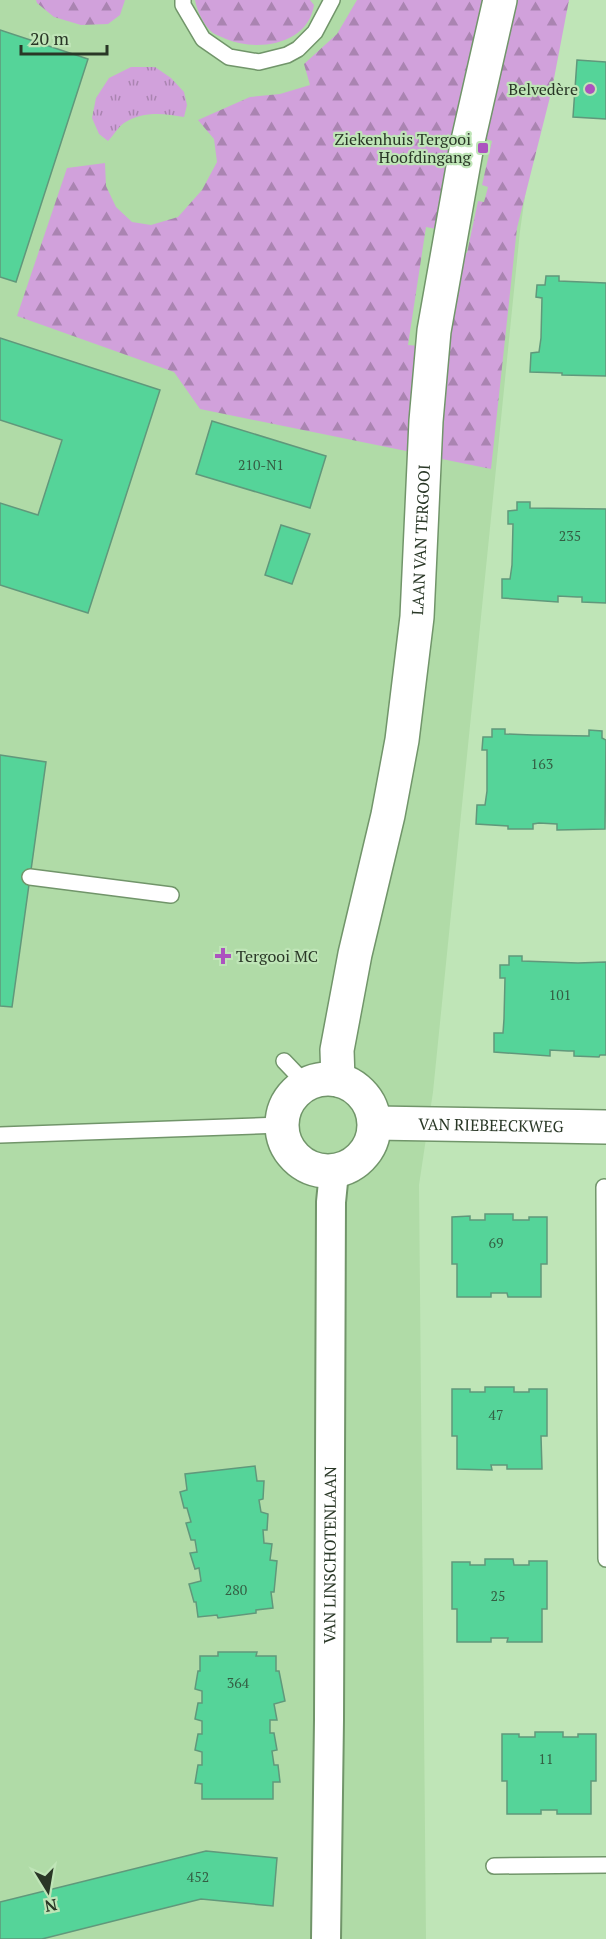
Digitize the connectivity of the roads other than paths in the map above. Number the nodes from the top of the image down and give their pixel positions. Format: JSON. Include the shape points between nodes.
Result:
{"nodes":[{"id":1,"x":183,"y":0,"type":"edge"},
{"id":2,"x":332,"y":0,"type":"edge"},
{"id":3,"x":500,"y":0,"type":"edge"},
{"id":4,"x":30,"y":877,"type":"dead end"},
{"id":5,"x":171,"y":895,"type":"dead end"},
{"id":6,"x":284,"y":1061,"type":"dead end"},
{"id":7,"x":338,"y":1080,"type":"junction"},
{"id":8,"x":306,"y":1084,"type":"junction"},
{"id":9,"x":375,"y":1123,"type":"junction"},
{"id":10,"x":281,"y":1125,"type":"junction"},
{"id":11,"x":606,"y":1127,"type":"edge"},
{"id":12,"x":0,"y":1135,"type":"edge"},
{"id":13,"x":334,"y":1172,"type":"junction"},
{"id":14,"x":604,"y":1187,"type":"dead end"},
{"id":15,"x":605,"y":1347,"type":"edge"},
{"id":16,"x":606,"y":1523,"type":"edge"},
{"id":17,"x":606,"y":1559,"type":"edge"},
{"id":18,"x":606,"y":1865,"type":"edge"},
{"id":19,"x":494,"y":1866,"type":"dead end"},
{"id":20,"x":326,"y":1939,"type":"edge"}],
"edges":[{"from":1,"to":2,"type":"lane","via":[[203,39],[229,57],[259,62],[287,56],[298,49],[315,32]]},
{"from":3,"to":7,"type":"street","name":"LAAN VAN TERGOOI","via":[[467,145],[434,331],[417,616],[402,740],[355,954],[337,1050]]},
{"from":4,"to":5,"type":"lane"},
{"from":6,"to":8,"type":"lane"},
{"from":7,"to":8,"type":"street","via":[[321,1079]]},
{"from":7,"to":9,"type":"street","via":[[364,1095]]},
{"from":8,"to":10,"type":"street","via":[[291,1097]]},
{"from":9,"to":11,"type":"street","name":"VAN RIEBEECKWEG"},
{"from":9,"to":13,"type":"street","via":[[364,1155]]},
{"from":10,"to":12,"type":"lane"},
{"from":10,"to":13,"type":"street","via":[[286,1145],[301,1163],[311,1169]]},
{"from":13,"to":20,"type":"street","name":"VAN LINSCHOTENLAAN"},
{"from":14,"to":15,"type":"lane"},
{"from":15,"to":16,"type":"lane"},
{"from":16,"to":17,"type":"lane"},
{"from":18,"to":19,"type":"lane"}]}
